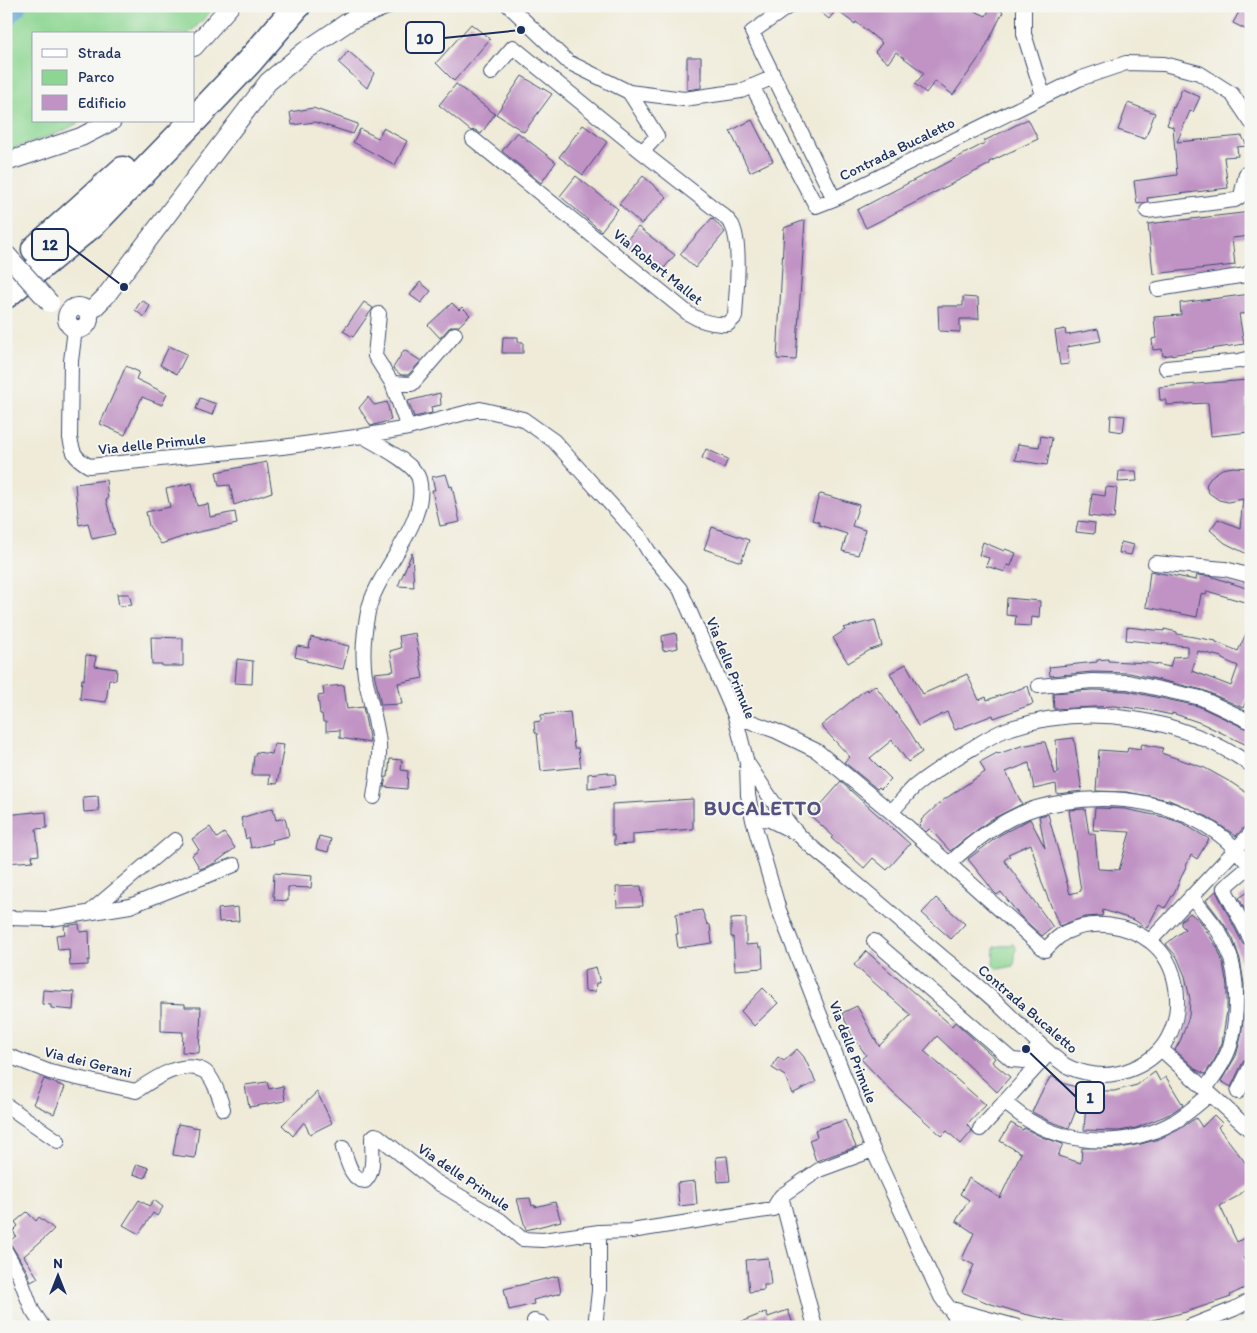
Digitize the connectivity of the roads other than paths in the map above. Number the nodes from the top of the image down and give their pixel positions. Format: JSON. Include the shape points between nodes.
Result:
{"nodes":[{"id":1,"x":230,"y":6,"type":"edge"},
{"id":2,"x":276,"y":6,"type":"edge"},
{"id":3,"x":297,"y":6,"type":"edge"},
{"id":4,"x":308,"y":6,"type":"edge"},
{"id":5,"x":385,"y":6,"type":"edge"},
{"id":6,"x":509,"y":6,"type":"edge"},
{"id":7,"x":789,"y":6,"type":"edge"},
{"id":8,"x":1024,"y":6,"type":"edge"},
{"id":9,"x":195,"y":46,"type":"edge"},
{"id":10,"x":264,"y":46,"type":"junction"},
{"id":11,"x":491,"y":73,"type":"dead end"},
{"id":12,"x":774,"y":77,"type":"junction"},
{"id":13,"x":752,"y":86,"type":"junction"},
{"id":14,"x":629,"y":92,"type":"junction"},
{"id":15,"x":1043,"y":95,"type":"junction"},
{"id":16,"x":195,"y":97,"type":"edge"},
{"id":17,"x":195,"y":119,"type":"edge"},
{"id":18,"x":110,"y":122,"type":"edge"},
{"id":19,"x":170,"y":122,"type":"edge"},
{"id":20,"x":192,"y":122,"type":"edge"},
{"id":21,"x":1251,"y":122,"type":"edge"},
{"id":22,"x":473,"y":139,"type":"dead end"},
{"id":23,"x":642,"y":152,"type":"junction"},
{"id":24,"x":8,"y":162,"type":"edge"},
{"id":25,"x":1251,"y":170,"type":"edge"},
{"id":26,"x":834,"y":199,"type":"junction"},
{"id":27,"x":1147,"y":211,"type":"dead end"},
{"id":28,"x":6,"y":254,"type":"edge"},
{"id":29,"x":1251,"y":271,"type":"edge"},
{"id":30,"x":6,"y":273,"type":"edge"},
{"id":31,"x":1158,"y":289,"type":"dead end"},
{"id":32,"x":6,"y":295,"type":"edge"},
{"id":33,"x":379,"y":314,"type":"dead end"},
{"id":34,"x":72,"y":321,"type":"junction"},
{"id":35,"x":455,"y":334,"type":"dead end"},
{"id":36,"x":1251,"y":358,"type":"edge"},
{"id":37,"x":1166,"y":368,"type":"dead end"},
{"id":38,"x":392,"y":383,"type":"junction"},
{"id":39,"x":408,"y":428,"type":"junction"},
{"id":40,"x":363,"y":436,"type":"junction"},
{"id":41,"x":1155,"y":563,"type":"dead end"},
{"id":42,"x":1251,"y":576,"type":"edge"},
{"id":43,"x":1039,"y":686,"type":"dead end"},
{"id":44,"x":736,"y":716,"type":"junction"},
{"id":45,"x":1251,"y":722,"type":"edge"},
{"id":46,"x":747,"y":763,"type":"junction"},
{"id":47,"x":1251,"y":765,"type":"edge"},
{"id":48,"x":374,"y":796,"type":"dead end"},
{"id":49,"x":891,"y":812,"type":"junction"},
{"id":50,"x":753,"y":820,"type":"junction"},
{"id":51,"x":797,"y":833,"type":"junction"},
{"id":52,"x":176,"y":840,"type":"dead end"},
{"id":53,"x":1245,"y":844,"type":"edge"},
{"id":54,"x":949,"y":864,"type":"junction"},
{"id":55,"x":234,"y":865,"type":"dead end"},
{"id":56,"x":1250,"y":867,"type":"edge"},
{"id":57,"x":1191,"y":896,"type":"junction"},
{"id":58,"x":90,"y":912,"type":"junction"},
{"id":59,"x":6,"y":918,"type":"edge"},
{"id":60,"x":1251,"y":940,"type":"edge"},
{"id":61,"x":874,"y":941,"type":"dead end"},
{"id":62,"x":1150,"y":941,"type":"junction"},
{"id":63,"x":1045,"y":1049,"type":"junction"},
{"id":64,"x":1160,"y":1049,"type":"junction"},
{"id":65,"x":6,"y":1055,"type":"edge"},
{"id":66,"x":1251,"y":1066,"type":"edge"},
{"id":67,"x":1208,"y":1092,"type":"junction"},
{"id":68,"x":1238,"y":1092,"type":"dead end"},
{"id":69,"x":1004,"y":1102,"type":"junction"},
{"id":70,"x":6,"y":1104,"type":"edge"},
{"id":71,"x":224,"y":1108,"type":"dead end"},
{"id":72,"x":980,"y":1129,"type":"dead end"},
{"id":73,"x":1251,"y":1131,"type":"edge"},
{"id":74,"x":58,"y":1141,"type":"dead end"},
{"id":75,"x":342,"y":1148,"type":"dead end"},
{"id":76,"x":873,"y":1150,"type":"junction"},
{"id":77,"x":781,"y":1196,"type":"junction"},
{"id":78,"x":599,"y":1232,"type":"junction"},
{"id":79,"x":6,"y":1252,"type":"edge"},
{"id":80,"x":1251,"y":1300,"type":"edge"},
{"id":81,"x":948,"y":1308,"type":"junction"},
{"id":82,"x":43,"y":1327,"type":"edge"},
{"id":83,"x":595,"y":1327,"type":"edge"},
{"id":84,"x":815,"y":1327,"type":"edge"},
{"id":85,"x":962,"y":1327,"type":"edge"},
{"id":86,"x":1018,"y":1327,"type":"edge"},
{"id":87,"x":1190,"y":1327,"type":"edge"}],
"edges":[{"from":1,"to":9,"type":"street"},
{"from":2,"to":16,"type":"highway"},
{"from":3,"to":10,"type":"highway"},
{"from":4,"to":10,"type":"highway"},
{"from":5,"to":34,"type":"street","via":[[351,20],[305,51],[268,82],[105,297],[88,314],[84,327]]},
{"from":6,"to":14,"type":"street","via":[[568,62]]},
{"from":7,"to":12,"type":"street","name":"Contrada Bucaletto","via":[[752,32]]},
{"from":8,"to":15,"type":"street","via":[[1024,34]]},
{"from":10,"to":17,"type":"highway"},
{"from":11,"to":23,"type":"street","name":"Via Robert Mallet","via":[[513,47]]},
{"from":12,"to":13,"type":"street"},
{"from":12,"to":26,"type":"street","name":"Contrada Bucaletto"},
{"from":13,"to":14,"type":"street","via":[[741,91],[684,99]]},
{"from":13,"to":26,"type":"street","via":[[816,206]]},
{"from":14,"to":23,"type":"street","via":[[657,136]]},
{"from":15,"to":21,"type":"street","name":"Contrada Bucaletto","via":[[1079,78],[1126,63],[1164,64],[1199,72],[1232,94]]},
{"from":15,"to":26,"type":"street","name":"Contrada Bucaletto"},
{"from":18,"to":24,"type":"street","via":[[81,137]]},
{"from":19,"to":30,"type":"highway","via":[[120,173]]},
{"from":20,"to":32,"type":"highway","via":[[95,222]]},
{"from":22,"to":23,"type":"street","name":"Via Robert Mallet","via":[[688,314],[701,322],[728,324],[735,317],[737,270],[735,235],[731,224]]},
{"from":25,"to":27,"type":"street","via":[[1246,174],[1241,196],[1235,200]]},
{"from":28,"to":34,"type":"street","bridge":true,"via":[[50,303]]},
{"from":29,"to":31,"type":"street","via":[[1246,275]]},
{"from":33,"to":38,"type":"street","via":[[375,356]]},
{"from":34,"to":40,"type":"street","name":"Via delle Primule","via":[[70,438],[78,460],[89,466]]},
{"from":35,"to":38,"type":"street","via":[[412,384]]},
{"from":36,"to":37,"type":"street"},
{"from":38,"to":39,"type":"street"},
{"from":39,"to":40,"type":"street","name":"Via delle Primule"},
{"from":39,"to":44,"type":"street","name":"Via delle Primule","via":[[480,409],[523,419],[554,441],[640,537],[680,589]]},
{"from":40,"to":48,"type":"street","via":[[410,466],[419,477],[421,494],[417,512],[368,610],[364,639],[365,674],[379,743]]},
{"from":41,"to":42,"type":"street"},
{"from":43,"to":45,"type":"street","via":[[1092,681],[1128,682],[1201,698]]},
{"from":44,"to":46,"type":"street","name":"Via delle Primule"},
{"from":44,"to":49,"type":"street","name":"Contrada Bucaletto","via":[[817,751]]},
{"from":46,"to":50,"type":"street","name":"Via delle Primule"},
{"from":46,"to":51,"type":"street"},
{"from":47,"to":49,"type":"street","via":[[1214,742],[1174,728],[1126,717],[1065,717],[1007,729],[992,736],[920,783]]},
{"from":49,"to":54,"type":"street","name":"Contrada Bucaletto"},
{"from":50,"to":51,"type":"street","via":[[768,819]]},
{"from":50,"to":76,"type":"street","name":"Via delle Primule","via":[[779,910]]},
{"from":51,"to":63,"type":"street","name":"Contrada Bucaletto","via":[[998,1004]]},
{"from":52,"to":58,"type":"street"},
{"from":53,"to":54,"type":"street","via":[[1220,836],[1167,808],[1131,800],[1078,800],[1029,810],[1011,818],[974,842]]},
{"from":53,"to":56,"type":"street"},
{"from":53,"to":57,"type":"street"},
{"from":54,"to":62,"type":"street","name":"Contrada Bucaletto","via":[[1045,950],[1066,932],[1103,924],[1130,930]]},
{"from":55,"to":58,"type":"street","via":[[130,906]]},
{"from":56,"to":60,"type":"street","via":[[1224,888]]},
{"from":57,"to":62,"type":"street"},
{"from":57,"to":67,"type":"street","via":[[1219,931],[1229,951],[1236,1003],[1230,1047]]},
{"from":58,"to":59,"type":"street","via":[[50,919]]},
{"from":61,"to":63,"type":"street","via":[[1012,1060],[1024,1061]]},
{"from":62,"to":64,"type":"street","name":"Contrada Bucaletto","via":[[1166,958],[1177,994],[1172,1030]]},
{"from":63,"to":64,"type":"street","name":"Contrada Bucaletto","via":[[1075,1070],[1097,1075],[1134,1068]]},
{"from":63,"to":69,"type":"street"},
{"from":64,"to":67,"type":"street"},
{"from":65,"to":71,"type":"street","name":"Via dei Gerani","via":[[50,1072],[136,1091],[174,1070],[192,1067],[205,1072]]},
{"from":66,"to":68,"type":"street"},
{"from":67,"to":69,"type":"street","via":[[1173,1122],[1133,1139],[1101,1141],[1054,1132],[1028,1120]]},
{"from":67,"to":73,"type":"street"},
{"from":69,"to":72,"type":"street"},
{"from":70,"to":74,"type":"street"},
{"from":75,"to":78,"type":"street","name":"Via delle Primule","via":[[356,1178],[365,1181],[371,1170],[372,1138],[378,1136],[433,1180],[500,1220],[522,1239],[543,1240]]},
{"from":76,"to":77,"type":"street","name":"Via delle Primule","via":[[819,1170]]},
{"from":76,"to":81,"type":"street","name":"Via delle Primule"},
{"from":77,"to":78,"type":"street","name":"Via delle Primule","via":[[773,1209],[631,1231]]},
{"from":77,"to":84,"type":"street"},
{"from":78,"to":83,"type":"street"},
{"from":79,"to":82,"type":"street"},
{"from":80,"to":87,"type":"street"},
{"from":81,"to":85,"type":"street","name":"Via delle Primule"},
{"from":81,"to":86,"type":"street"}]}
